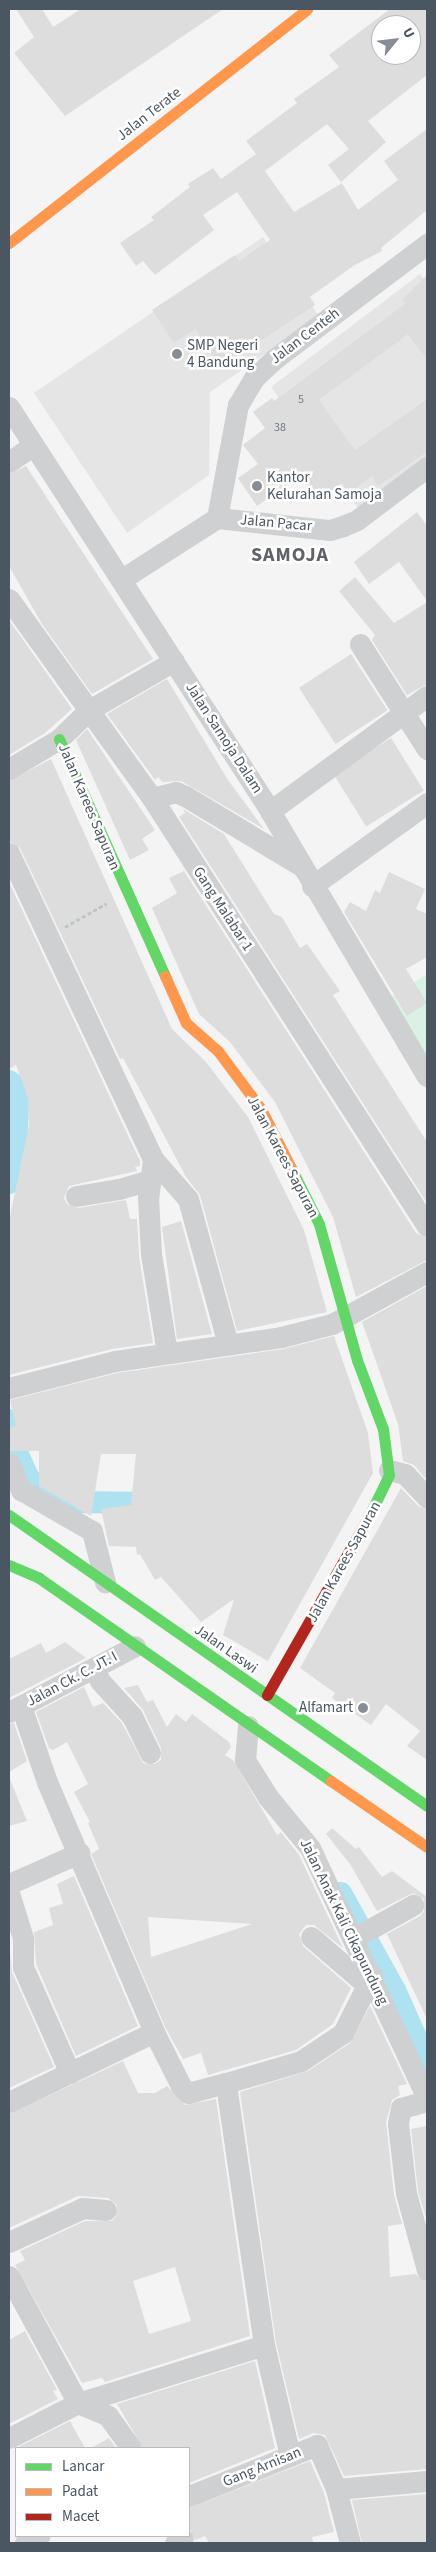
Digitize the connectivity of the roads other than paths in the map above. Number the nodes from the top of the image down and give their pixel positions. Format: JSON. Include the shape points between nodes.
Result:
{"nodes":[{"id":1,"x":307,"y":9,"type":"edge"},
{"id":2,"x":9,"y":243,"type":"edge"},
{"id":3,"x":427,"y":244,"type":"edge"},
{"id":4,"x":9,"y":407,"type":"edge"},
{"id":5,"x":33,"y":445,"type":"junction"},
{"id":6,"x":9,"y":462,"type":"edge"},
{"id":7,"x":427,"y":467,"type":"edge"},
{"id":8,"x":217,"y":518,"type":"junction"},
{"id":9,"x":122,"y":579,"type":"junction"},
{"id":10,"x":9,"y":599,"type":"edge"},
{"id":11,"x":360,"y":644,"type":"dead end"},
{"id":12,"x":174,"y":661,"type":"junction"},
{"id":13,"x":427,"y":696,"type":"edge"},
{"id":14,"x":89,"y":710,"type":"junction"},
{"id":15,"x":404,"y":712,"type":"junction"},
{"id":16,"x":59,"y":739,"type":"junction"},
{"id":17,"x":427,"y":749,"type":"edge"},
{"id":18,"x":9,"y":769,"type":"edge"},
{"id":19,"x":152,"y":798,"type":"junction"},
{"id":20,"x":427,"y":803,"type":"edge"},
{"id":21,"x":270,"y":811,"type":"junction"},
{"id":22,"x":9,"y":853,"type":"edge"},
{"id":23,"x":300,"y":865,"type":"junction"},
{"id":24,"x":312,"y":886,"type":"junction"},
{"id":25,"x":427,"y":1076,"type":"edge"},
{"id":26,"x":154,"y":1159,"type":"junction"},
{"id":27,"x":150,"y":1180,"type":"junction"},
{"id":28,"x":76,"y":1196,"type":"dead end"},
{"id":29,"x":427,"y":1226,"type":"edge"},
{"id":30,"x":427,"y":1272,"type":"edge"},
{"id":31,"x":344,"y":1316,"type":"junction"},
{"id":32,"x":228,"y":1344,"type":"junction"},
{"id":33,"x":168,"y":1353,"type":"junction"},
{"id":34,"x":9,"y":1388,"type":"edge"},
{"id":35,"x":9,"y":1464,"type":"edge"},
{"id":36,"x":389,"y":1470,"type":"junction"},
{"id":37,"x":427,"y":1498,"type":"edge"},
{"id":38,"x":9,"y":1515,"type":"edge"},
{"id":39,"x":17,"y":1535,"type":"dead end"},
{"id":40,"x":57,"y":1551,"type":"junction"},
{"id":41,"x":9,"y":1556,"type":"edge"},
{"id":42,"x":9,"y":1565,"type":"edge"},
{"id":43,"x":39,"y":1578,"type":"junction"},
{"id":44,"x":105,"y":1582,"type":"junction"},
{"id":45,"x":135,"y":1646,"type":"junction"},
{"id":46,"x":94,"y":1669,"type":"junction"},
{"id":47,"x":267,"y":1695,"type":"junction"},
{"id":48,"x":15,"y":1709,"type":"edge"},
{"id":49,"x":248,"y":1726,"type":"junction"},
{"id":50,"x":150,"y":1753,"type":"dead end"},
{"id":51,"x":427,"y":1806,"type":"edge"},
{"id":52,"x":427,"y":1847,"type":"edge"},
{"id":53,"x":79,"y":1852,"type":"junction"},
{"id":54,"x":9,"y":1884,"type":"edge"},
{"id":55,"x":9,"y":1893,"type":"edge"},
{"id":56,"x":413,"y":1906,"type":"dead end"},
{"id":57,"x":363,"y":1933,"type":"junction"},
{"id":58,"x":311,"y":1937,"type":"dead end"},
{"id":59,"x":369,"y":1980,"type":"junction"},
{"id":60,"x":154,"y":2032,"type":"junction"},
{"id":61,"x":70,"y":2073,"type":"junction"},
{"id":62,"x":226,"y":2083,"type":"junction"},
{"id":63,"x":427,"y":2100,"type":"edge"},
{"id":64,"x":9,"y":2102,"type":"edge"},
{"id":65,"x":106,"y":2210,"type":"dead end"},
{"id":66,"x":9,"y":2242,"type":"edge"},
{"id":67,"x":427,"y":2270,"type":"edge"},
{"id":68,"x":9,"y":2276,"type":"edge"},
{"id":69,"x":264,"y":2345,"type":"junction"},
{"id":70,"x":78,"y":2403,"type":"junction"},
{"id":71,"x":9,"y":2438,"type":"edge"},
{"id":72,"x":130,"y":2447,"type":"edge"},
{"id":73,"x":290,"y":2456,"type":"junction"},
{"id":74,"x":427,"y":2481,"type":"edge"},
{"id":75,"x":336,"y":2489,"type":"junction"},
{"id":76,"x":190,"y":2496,"type":"edge"},
{"id":77,"x":37,"y":2537,"type":"edge"},
{"id":78,"x":25,"y":2543,"type":"edge"},
{"id":79,"x":350,"y":2543,"type":"edge"}],
"edges":[{"from":1,"to":2,"type":"street","name":"Jalan Terate"},
{"from":3,"to":8,"type":"street","name":"Jalan Centeh","via":[[272,360],[254,378],[238,405]]},
{"from":4,"to":5,"type":"street","name":"Jalan Samoja Dalam"},
{"from":5,"to":6,"type":"street"},
{"from":5,"to":9,"type":"street","name":"Jalan Samoja Dalam"},
{"from":7,"to":8,"type":"street","name":"Jalan Pacar","via":[[357,520],[330,530]]},
{"from":8,"to":9,"type":"street"},
{"from":9,"to":12,"type":"street","name":"Jalan Samoja Dalam"},
{"from":10,"to":14,"type":"street","name":"Gang Malabar 1"},
{"from":11,"to":15,"type":"street"},
{"from":12,"to":14,"type":"street","name":"Jalan Karees Sapuran"},
{"from":12,"to":21,"type":"street","name":"Jalan Samoja Dalam"},
{"from":13,"to":15,"type":"street"},
{"from":14,"to":16,"type":"street","name":"Jalan Karees Sapuran"},
{"from":14,"to":19,"type":"street","name":"Gang Malabar 1"},
{"from":15,"to":17,"type":"street"},
{"from":15,"to":21,"type":"street"},
{"from":16,"to":18,"type":"street"},
{"from":16,"to":31,"type":"street","name":"Jalan Karees Sapuran","via":[[186,1023],[218,1051],[236,1073],[282,1149],[322,1234]]},
{"from":19,"to":23,"type":"street","via":[[176,792],[185,796]]},
{"from":19,"to":29,"type":"street","name":"Gang Malabar 1"},
{"from":20,"to":24,"type":"street"},
{"from":21,"to":23,"type":"street","name":"Jalan Samoja Dalam"},
{"from":22,"to":26,"type":"street"},
{"from":23,"to":24,"type":"street","name":"Jalan Samoja Dalam"},
{"from":24,"to":25,"type":"street","name":"Jalan Samoja Dalam"},
{"from":26,"to":27,"type":"street"},
{"from":26,"to":32,"type":"street","via":[[182,1188],[195,1216]]},
{"from":27,"to":28,"type":"street"},
{"from":27,"to":33,"type":"street","via":[[150,1254]]},
{"from":30,"to":31,"type":"street"},
{"from":31,"to":32,"type":"street","via":[[332,1324],[281,1337]]},
{"from":31,"to":36,"type":"street","name":"Jalan Karees Sapuran","via":[[382,1429]]},
{"from":32,"to":33,"type":"street"},
{"from":33,"to":34,"type":"street","via":[[115,1361]]},
{"from":35,"to":44,"type":"street","via":[[21,1490],[92,1531]]},
{"from":36,"to":37,"type":"street","via":[[405,1474]]},
{"from":36,"to":47,"type":"street","name":"Jalan Karees Sapuran","via":[[384,1490]]},
{"from":38,"to":40,"type":"street","name":"Jalan Laswi"},
{"from":39,"to":40,"type":"street"},
{"from":40,"to":44,"type":"street","name":"Jalan Laswi"},
{"from":41,"to":43,"type":"street"},
{"from":42,"to":43,"type":"street"},
{"from":43,"to":45,"type":"street"},
{"from":44,"to":47,"type":"street","name":"Jalan Laswi"},
{"from":45,"to":46,"type":"street","name":"Jalan Ck. C. JT. I"},
{"from":45,"to":49,"type":"street"},
{"from":46,"to":48,"type":"street","name":"Jalan Ck. C. JT. I"},
{"from":46,"to":50,"type":"street","via":[[100,1681],[132,1716]]},
{"from":47,"to":51,"type":"street","name":"Jalan Laswi"},
{"from":48,"to":53,"type":"street"},
{"from":49,"to":52,"type":"street"},
{"from":49,"to":57,"type":"street","name":"Jalan Anak Kali Cikapundung","via":[[245,1760],[268,1797],[310,1848]]},
{"from":53,"to":54,"type":"street"},
{"from":53,"to":60,"type":"street"},
{"from":55,"to":61,"type":"street","via":[[23,1938],[23,1967]]},
{"from":56,"to":57,"type":"street"},
{"from":57,"to":59,"type":"street","name":"Jalan Anak Kali Cikapundung"},
{"from":58,"to":59,"type":"street"},
{"from":59,"to":62,"type":"street","via":[[347,2028],[336,2038],[301,2062]]},
{"from":59,"to":63,"type":"street","name":"Jalan Anak Kali Cikapundung"},
{"from":60,"to":61,"type":"street"},
{"from":60,"to":62,"type":"street","via":[[186,2092]]},
{"from":61,"to":64,"type":"street"},
{"from":62,"to":69,"type":"street"},
{"from":63,"to":67,"type":"street","via":[[401,2108],[398,2124],[406,2193]]},
{"from":65,"to":66,"type":"street","via":[[83,2208]]},
{"from":68,"to":70,"type":"street"},
{"from":69,"to":70,"type":"street"},
{"from":69,"to":73,"type":"street"},
{"from":70,"to":71,"type":"street"},
{"from":70,"to":72,"type":"street","via":[[108,2416]]},
{"from":73,"to":75,"type":"street","name":"Gang Arnisan","via":[[318,2446]]},
{"from":73,"to":76,"type":"street","name":"Gang Arnisan"},
{"from":74,"to":75,"type":"street"},
{"from":75,"to":79,"type":"street"},
{"from":77,"to":78,"type":"street"}]}
